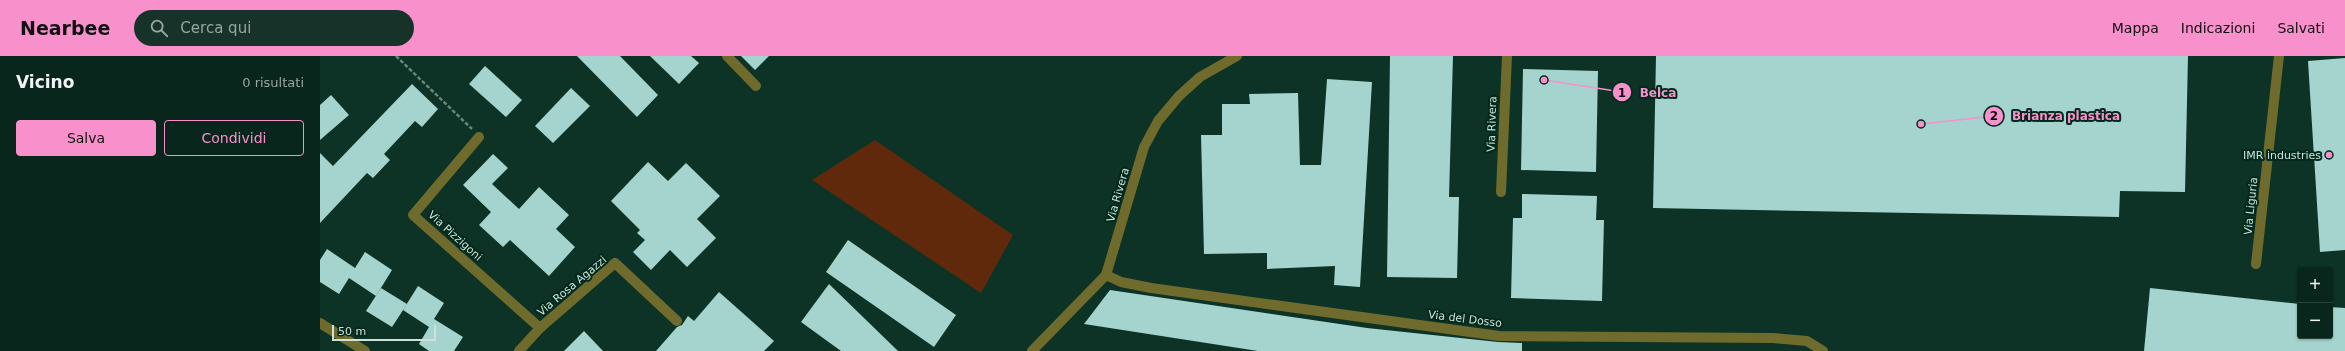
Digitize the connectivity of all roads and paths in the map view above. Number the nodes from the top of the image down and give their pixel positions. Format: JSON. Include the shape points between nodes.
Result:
{"nodes":[{"id":1,"x":396,"y":56,"type":"edge"},
{"id":2,"x":727,"y":56,"type":"edge"},
{"id":3,"x":1237,"y":56,"type":"edge"},
{"id":4,"x":1507,"y":56,"type":"edge"},
{"id":5,"x":2279,"y":56,"type":"edge"},
{"id":6,"x":756,"y":86,"type":"dead end"},
{"id":7,"x":479,"y":137,"type":"joint"},
{"id":8,"x":1501,"y":192,"type":"dead end"},
{"id":9,"x":2256,"y":264,"type":"dead end"},
{"id":10,"x":1106,"y":275,"type":"junction"},
{"id":11,"x":677,"y":321,"type":"dead end"},
{"id":12,"x":320,"y":323,"type":"edge"},
{"id":13,"x":540,"y":328,"type":"junction"},
{"id":14,"x":364,"y":351,"type":"edge"},
{"id":15,"x":519,"y":351,"type":"edge"},
{"id":16,"x":1032,"y":351,"type":"edge"},
{"id":17,"x":1823,"y":351,"type":"edge"}],
"edges":[{"from":1,"to":7,"type":"path"},
{"from":2,"to":6,"type":"street"},
{"from":3,"to":10,"type":"street","name":"Via Rivera","via":[[1200,77],[1179,96],[1158,121],[1144,147]]},
{"from":4,"to":8,"type":"street","name":"Via Rivera"},
{"from":5,"to":9,"type":"street","name":"Via Liguria"},
{"from":7,"to":13,"type":"street","name":"Via Pizzigoni","via":[[413,214]]},
{"from":10,"to":16,"type":"street","name":"Via Rivera"},
{"from":10,"to":17,"type":"street","name":"Via del Dosso","via":[[1121,282],[1151,288],[1500,336],[1773,338],[1807,341]]},
{"from":11,"to":13,"type":"street","name":"Via Rosa Agazzi","via":[[615,263]]},
{"from":12,"to":14,"type":"street"},
{"from":13,"to":15,"type":"street","name":"Via Rosa Agazzi"}]}
